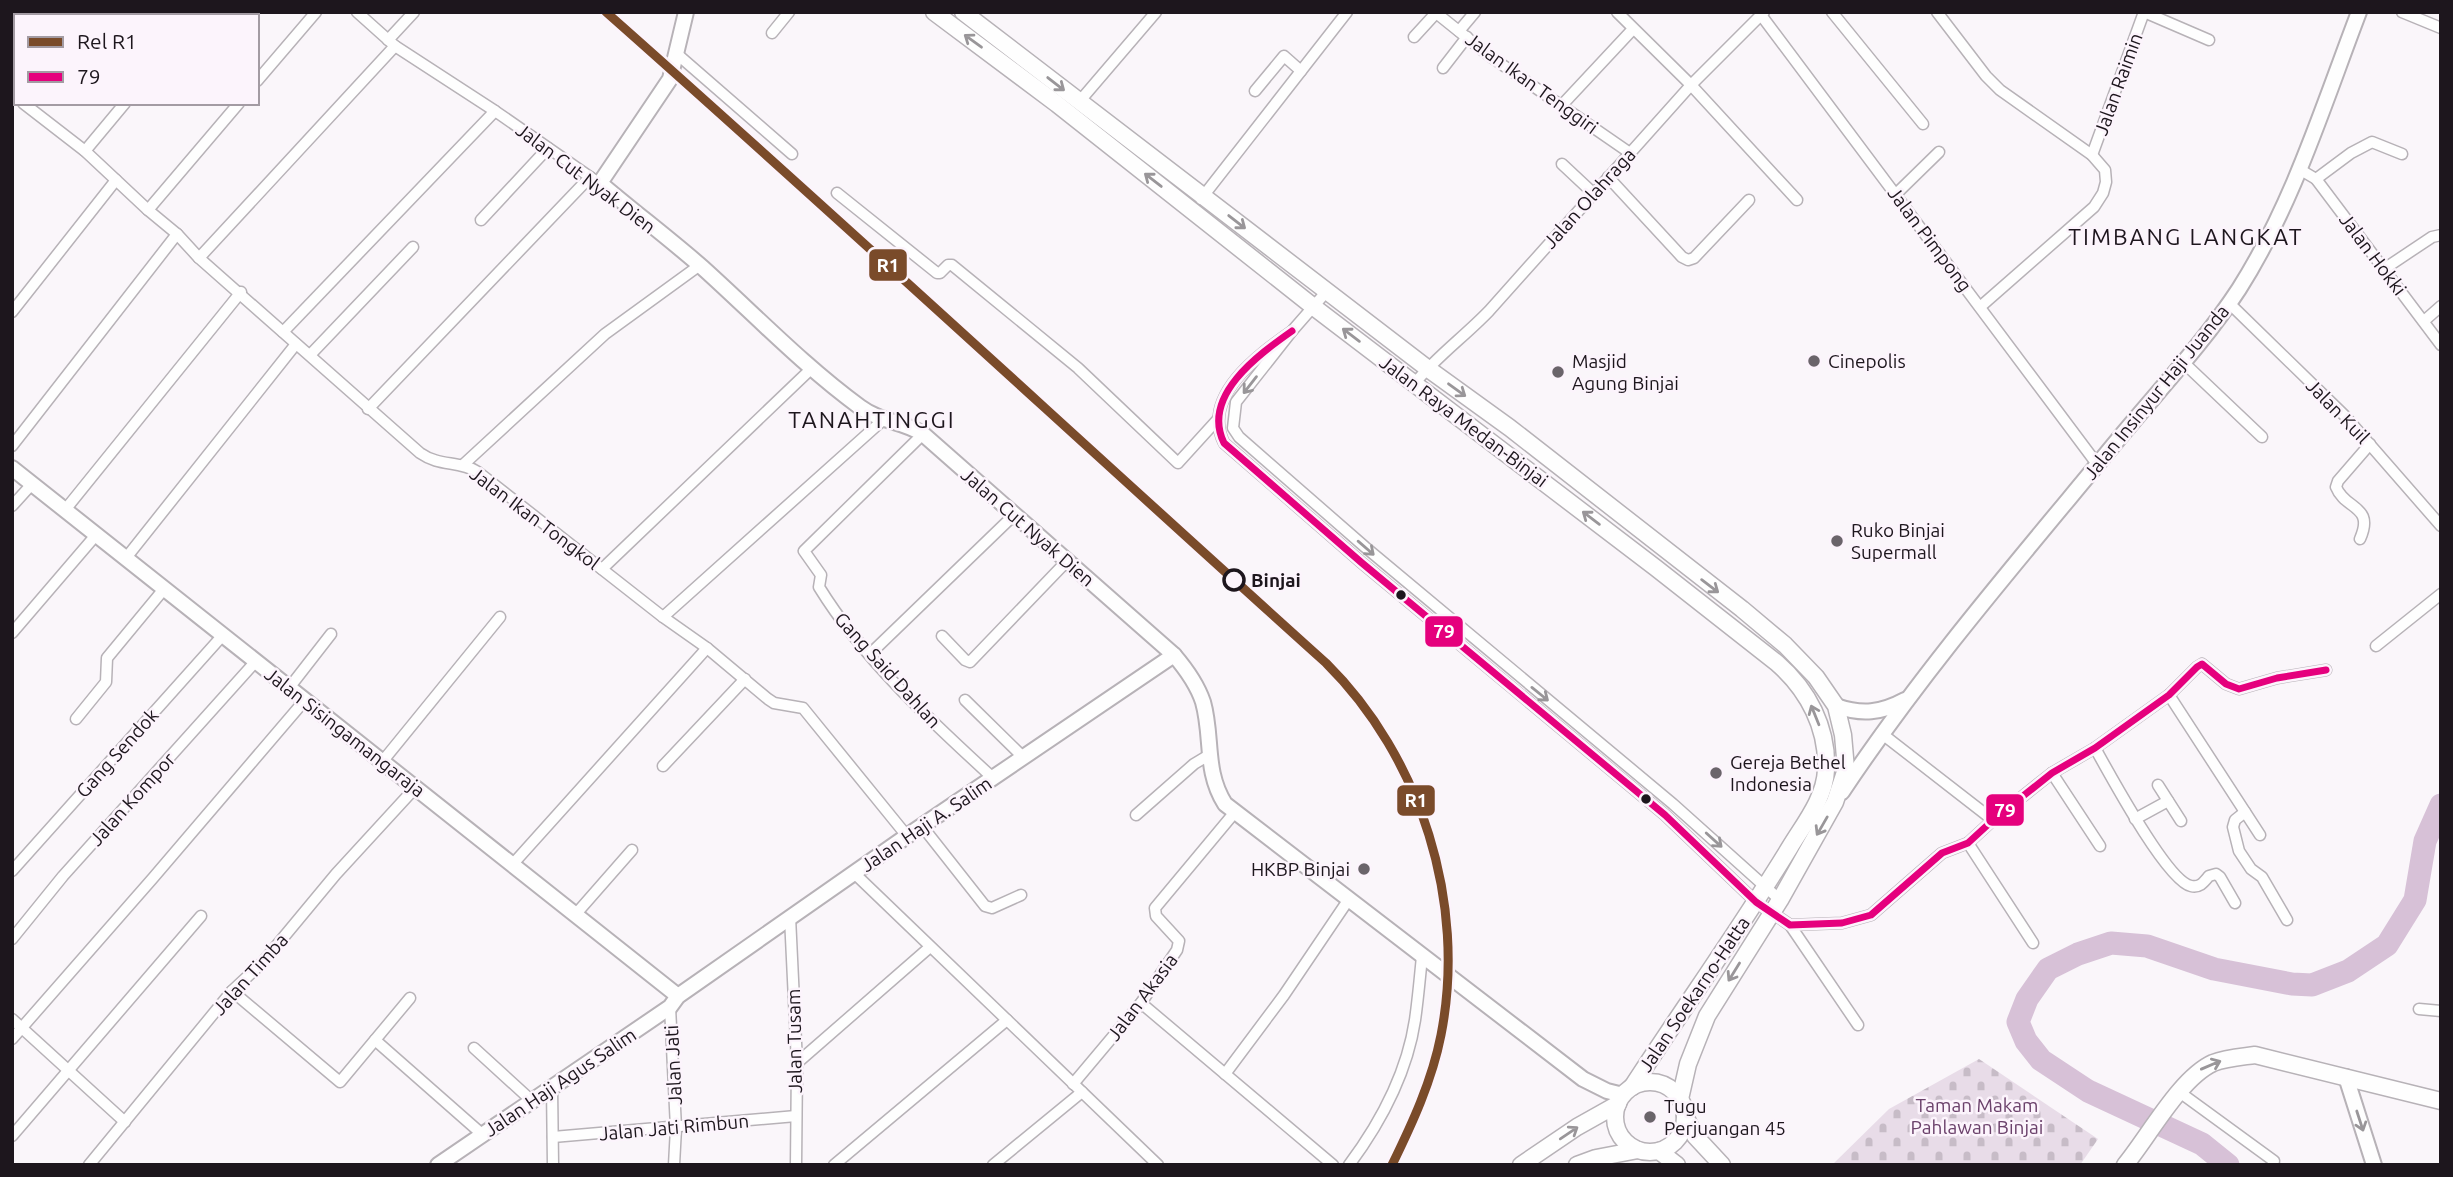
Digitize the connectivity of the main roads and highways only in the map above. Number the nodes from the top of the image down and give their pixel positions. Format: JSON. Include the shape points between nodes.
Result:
{"nodes":[{"id":1,"x":933,"y":12,"type":"edge"},
{"id":2,"x":963,"y":12,"type":"edge"},
{"id":3,"x":1657,"y":544,"type":"junction"},
{"id":4,"x":1645,"y":559,"type":"junction"},
{"id":5,"x":1756,"y":902,"type":"joint"},
{"id":6,"x":1775,"y":907,"type":"joint"},
{"id":7,"x":1624,"y":1095,"type":"junction"},
{"id":8,"x":1680,"y":1099,"type":"junction"},
{"id":9,"x":2441,"y":1101,"type":"edge"},
{"id":10,"x":1685,"y":1116,"type":"junction"},
{"id":11,"x":1638,"y":1150,"type":"junction"},
{"id":12,"x":1659,"y":1151,"type":"junction"},
{"id":13,"x":1521,"y":1165,"type":"edge"},
{"id":14,"x":1577,"y":1165,"type":"edge"},
{"id":15,"x":1677,"y":1165,"type":"edge"},
{"id":16,"x":1721,"y":1165,"type":"edge"},
{"id":17,"x":2125,"y":1165,"type":"edge"}],
"edges":[{"from":4,"to":1,"type":"main road","name":"Jalan Raya Medan-Binjai","one_way":true},
{"from":2,"to":3,"type":"main road","name":"Jalan Raya Medan-Binjai","one_way":true},
{"from":3,"to":4,"type":"main road"},
{"from":3,"to":6,"type":"main road","name":"Jalan Raya Medan-Binjai","one_way":true,"via":[[1785,645],[1836,706],[1846,769],[1836,802]]},
{"from":5,"to":4,"type":"main road","name":"Jalan Raya Medan-Binjai","one_way":true,"via":[[1818,801],[1826,772],[1815,712],[1793,677]]},
{"from":5,"to":7,"type":"main road","name":"Jalan Soekarno-Hatta"},
{"from":6,"to":8,"type":"main road","name":"Jalan Soekarno-Hatta","one_way":true,"via":[[1706,1016]]},
{"from":7,"to":8,"type":"main road","via":[[1647,1082],[1662,1084]]},
{"from":7,"to":11,"type":"main road","via":[[1618,1131]]},
{"from":13,"to":7,"type":"main road","one_way":true},
{"from":8,"to":10,"type":"main road"},
{"from":17,"to":9,"type":"main road","one_way":true,"via":[[2178,1091],[2199,1070],[2215,1062],[2255,1055]]},
{"from":10,"to":12,"type":"main road","via":[[1681,1134]]},
{"from":10,"to":16,"type":"main road","via":[[1695,1136]]},
{"from":11,"to":12,"type":"main road"},
{"from":11,"to":14,"type":"main road"},
{"from":12,"to":15,"type":"main road"}]}
